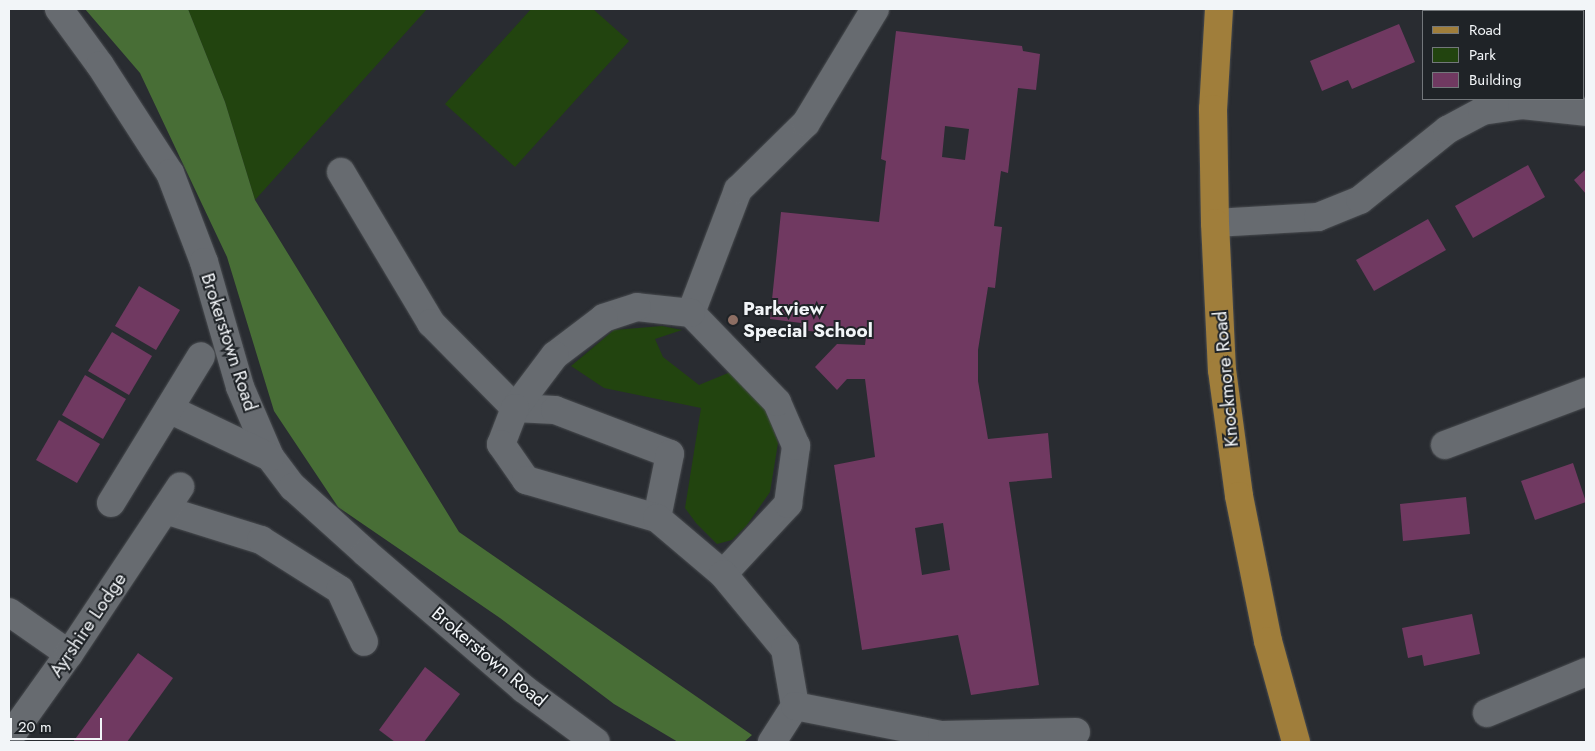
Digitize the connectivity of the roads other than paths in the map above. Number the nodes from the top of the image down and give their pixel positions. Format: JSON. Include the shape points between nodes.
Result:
{"nodes":[{"id":1,"x":59,"y":9,"type":"edge"},
{"id":2,"x":875,"y":9,"type":"edge"},
{"id":3,"x":1219,"y":9,"type":"edge"},
{"id":4,"x":1586,"y":112,"type":"edge"},
{"id":5,"x":341,"y":172,"type":"dead end"},
{"id":6,"x":1215,"y":223,"type":"junction"},
{"id":7,"x":691,"y":313,"type":"junction"},
{"id":8,"x":201,"y":356,"type":"dead end"},
{"id":9,"x":1586,"y":392,"type":"edge"},
{"id":10,"x":515,"y":408,"type":"junction"},
{"id":11,"x":169,"y":409,"type":"junction"},
{"id":12,"x":1445,"y":445,"type":"dead end"},
{"id":13,"x":270,"y":457,"type":"junction"},
{"id":14,"x":180,"y":487,"type":"dead end"},
{"id":15,"x":111,"y":503,"type":"dead end"},
{"id":16,"x":165,"y":510,"type":"junction"},
{"id":17,"x":657,"y":518,"type":"junction"},
{"id":18,"x":723,"y":574,"type":"junction"},
{"id":19,"x":9,"y":612,"type":"edge"},
{"id":20,"x":364,"y":642,"type":"dead end"},
{"id":21,"x":69,"y":654,"type":"junction"},
{"id":22,"x":1586,"y":672,"type":"edge"},
{"id":23,"x":795,"y":706,"type":"junction"},
{"id":24,"x":1487,"y":713,"type":"dead end"},
{"id":25,"x":1076,"y":732,"type":"dead end"},
{"id":26,"x":9,"y":738,"type":"edge"},
{"id":27,"x":596,"y":742,"type":"edge"},
{"id":28,"x":772,"y":742,"type":"edge"},
{"id":29,"x":1296,"y":742,"type":"edge"}],
"edges":[{"from":1,"to":13,"type":"street","name":"Brokerstown Road","via":[[100,65],[170,173],[204,262],[240,387]]},
{"from":2,"to":7,"type":"street","via":[[806,122],[738,190]]},
{"from":3,"to":6,"type":"main road","name":"Knockmore Road","via":[[1212,109]]},
{"from":4,"to":6,"type":"street","via":[[1522,105],[1482,111],[1447,130],[1360,200],[1318,217]]},
{"from":5,"to":10,"type":"street","via":[[432,323]]},
{"from":6,"to":29,"type":"main road","name":"Knockmore Road","via":[[1222,370],[1239,496],[1268,641]]},
{"from":7,"to":10,"type":"street","via":[[636,307],[604,318],[555,355]]},
{"from":7,"to":18,"type":"street","via":[[777,402],[796,446],[788,504]]},
{"from":8,"to":11,"type":"street"},
{"from":9,"to":12,"type":"street"},
{"from":10,"to":17,"type":"street","via":[[501,444],[526,480]]},
{"from":10,"to":17,"type":"street","via":[[555,410],[670,454]]},
{"from":11,"to":13,"type":"street"},
{"from":11,"to":15,"type":"street"},
{"from":13,"to":27,"type":"street","name":"Brokerstown Road","via":[[293,487],[366,553],[524,689]]},
{"from":14,"to":16,"type":"street","name":"Ayrshire Lodge"},
{"from":16,"to":20,"type":"street","via":[[262,540],[340,590]]},
{"from":16,"to":21,"type":"street","name":"Ayrshire Lodge"},
{"from":17,"to":18,"type":"street"},
{"from":18,"to":23,"type":"street","via":[[785,649]]},
{"from":19,"to":21,"type":"street"},
{"from":21,"to":26,"type":"street","name":"Ayrshire Lodge"},
{"from":22,"to":24,"type":"street"},
{"from":23,"to":25,"type":"street","via":[[942,735]]},
{"from":23,"to":28,"type":"street"}]}
